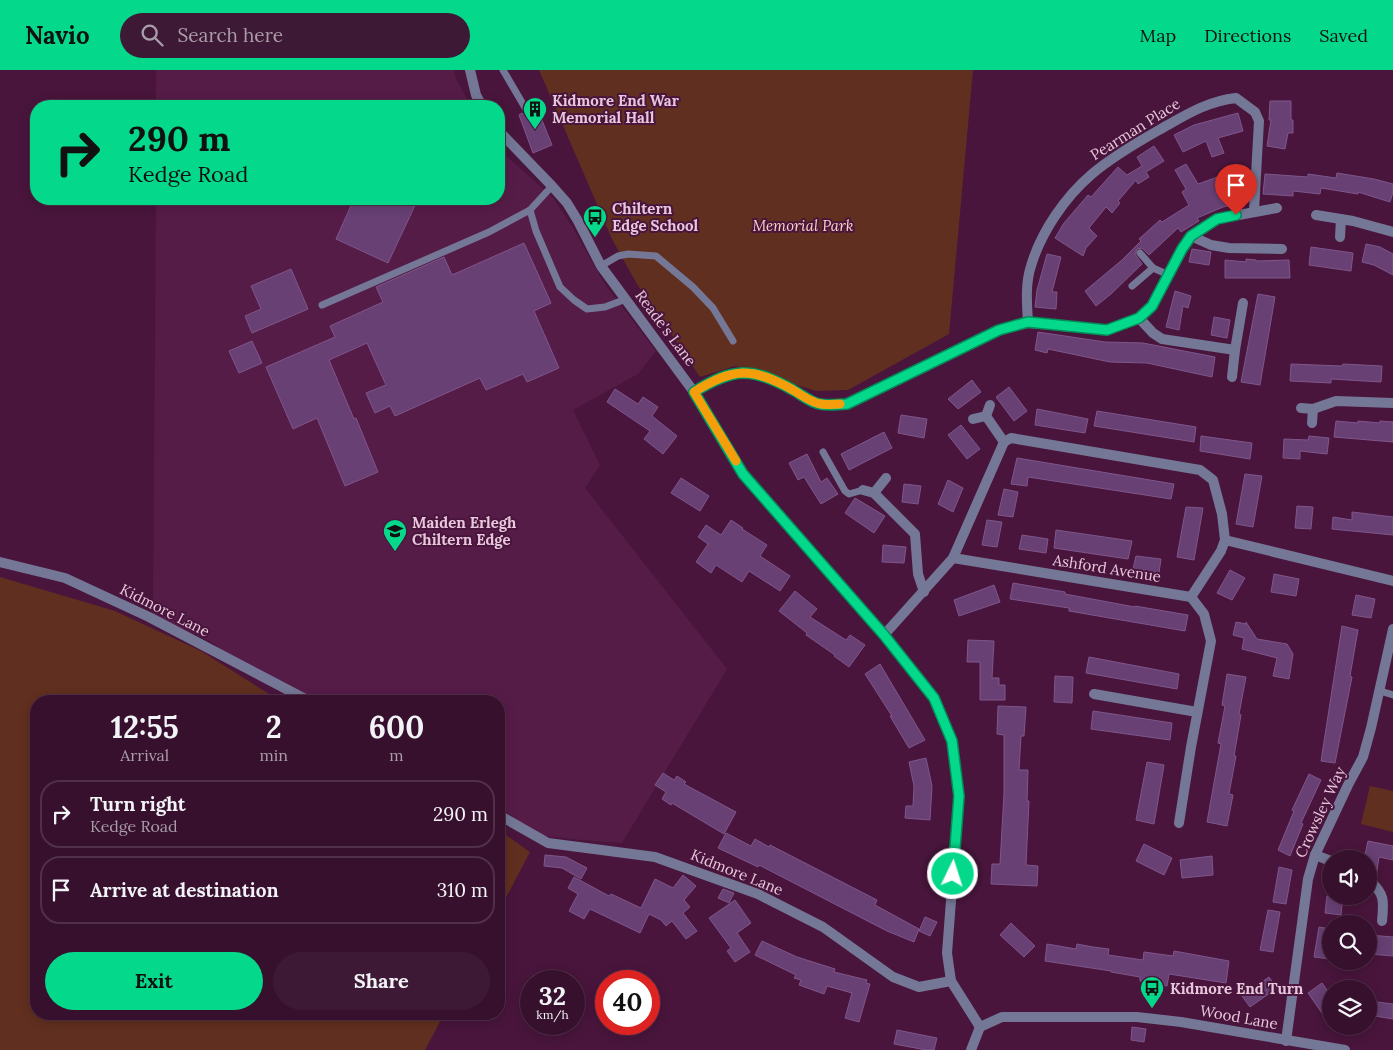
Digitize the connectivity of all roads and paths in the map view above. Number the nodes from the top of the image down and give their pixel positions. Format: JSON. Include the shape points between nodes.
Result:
{"nodes":[{"id":1,"x":470,"y":70,"type":"edge"},
{"id":2,"x":503,"y":70,"type":"edge"},
{"id":3,"x":479,"y":100,"type":"edge"},
{"id":4,"x":527,"y":112,"type":"dead end"},
{"id":5,"x":505,"y":138,"type":"edge"},
{"id":6,"x":552,"y":186,"type":"junction"},
{"id":7,"x":1277,"y":208,"type":"dead end"},
{"id":8,"x":530,"y":210,"type":"junction"},
{"id":9,"x":1254,"y":211,"type":"junction"},
{"id":10,"x":1316,"y":215,"type":"dead end"},
{"id":11,"x":1342,"y":219,"type":"junction"},
{"id":12,"x":1393,"y":232,"type":"edge"},
{"id":13,"x":1191,"y":236,"type":"junction"},
{"id":14,"x":1340,"y":237,"type":"dead end"},
{"id":15,"x":1282,"y":249,"type":"dead end"},
{"id":16,"x":1140,"y":253,"type":"dead end"},
{"id":17,"x":601,"y":266,"type":"junction"},
{"id":18,"x":1153,"y":268,"type":"junction"},
{"id":19,"x":1169,"y":275,"type":"junction"},
{"id":20,"x":1132,"y":286,"type":"dead end"},
{"id":21,"x":626,"y":299,"type":"junction"},
{"id":22,"x":1243,"y":303,"type":"dead end"},
{"id":23,"x":322,"y":305,"type":"dead end"},
{"id":24,"x":1139,"y":318,"type":"junction"},
{"id":25,"x":1028,"y":322,"type":"junction"},
{"id":26,"x":733,"y":341,"type":"dead end"},
{"id":27,"x":1235,"y":350,"type":"junction"},
{"id":28,"x":1232,"y":377,"type":"dead end"},
{"id":29,"x":694,"y":392,"type":"junction"},
{"id":30,"x":1393,"y":403,"type":"edge"},
{"id":31,"x":990,"y":405,"type":"dead end"},
{"id":32,"x":1300,"y":408,"type":"dead end"},
{"id":33,"x":1313,"y":409,"type":"junction"},
{"id":34,"x":986,"y":416,"type":"junction"},
{"id":35,"x":973,"y":420,"type":"dead end"},
{"id":36,"x":1312,"y":423,"type":"dead end"},
{"id":37,"x":1004,"y":442,"type":"junction"},
{"id":38,"x":823,"y":452,"type":"dead end"},
{"id":39,"x":886,"y":478,"type":"dead end"},
{"id":40,"x":868,"y":491,"type":"junction"},
{"id":41,"x":1225,"y":540,"type":"junction"},
{"id":42,"x":953,"y":558,"type":"junction"},
{"id":43,"x":0,"y":562,"type":"edge"},
{"id":44,"x":1393,"y":581,"type":"edge"},
{"id":45,"x":924,"y":592,"type":"junction"},
{"id":46,"x":1191,"y":597,"type":"junction"},
{"id":47,"x":1393,"y":630,"type":"edge"},
{"id":48,"x":884,"y":635,"type":"junction"},
{"id":49,"x":1380,"y":691,"type":"junction"},
{"id":50,"x":1094,"y":694,"type":"dead end"},
{"id":51,"x":1393,"y":694,"type":"edge"},
{"id":52,"x":298,"y":695,"type":"edge"},
{"id":53,"x":1197,"y":712,"type":"junction"},
{"id":54,"x":505,"y":819,"type":"edge"},
{"id":55,"x":1179,"y":824,"type":"dead end"},
{"id":56,"x":1315,"y":855,"type":"junction"},
{"id":57,"x":1322,"y":858,"type":"edge"},
{"id":58,"x":1377,"y":887,"type":"edge"},
{"id":59,"x":1388,"y":905,"type":"edge"},
{"id":60,"x":1382,"y":921,"type":"dead end"},
{"id":61,"x":951,"y":981,"type":"junction"},
{"id":62,"x":980,"y":1027,"type":"junction"},
{"id":63,"x":1286,"y":1041,"type":"junction"},
{"id":64,"x":971,"y":1050,"type":"edge"},
{"id":65,"x":1345,"y":1050,"type":"edge"}],
"edges":[{"from":1,"to":3,"type":"street"},
{"from":2,"to":4,"type":"lane"},
{"from":5,"to":6,"type":"street","name":"Reade's Lane"},
{"from":6,"to":8,"type":"lane"},
{"from":6,"to":17,"type":"street","name":"Reade's Lane","via":[[567,203]]},
{"from":7,"to":9,"type":"street"},
{"from":8,"to":21,"type":"lane","via":[[560,287],[574,300],[586,309],[605,307]]},
{"from":8,"to":23,"type":"lane","via":[[489,232]]},
{"from":9,"to":13,"type":"street","via":[[1217,219]]},
{"from":9,"to":25,"type":"street","name":"Pearman Place","via":[[1259,121],[1255,112],[1236,98],[1201,106],[1132,145],[1092,174],[1068,200],[1047,231],[1030,266],[1026,295]]},
{"from":10,"to":11,"type":"street"},
{"from":11,"to":12,"type":"street"},
{"from":11,"to":14,"type":"street"},
{"from":13,"to":15,"type":"street","via":[[1211,245],[1229,248]]},
{"from":13,"to":19,"type":"street"},
{"from":16,"to":18,"type":"lane"},
{"from":17,"to":21,"type":"street","name":"Reade's Lane"},
{"from":17,"to":26,"type":"lane","via":[[628,254],[656,256],[693,286],[713,308]]},
{"from":18,"to":19,"type":"lane"},
{"from":18,"to":20,"type":"lane"},
{"from":19,"to":24,"type":"street","via":[[1152,306]]},
{"from":21,"to":29,"type":"street","name":"Reade's Lane"},
{"from":22,"to":27,"type":"street"},
{"from":24,"to":25,"type":"street","via":[[1107,330]]},
{"from":24,"to":27,"type":"street","via":[[1162,339]]},
{"from":25,"to":29,"type":"street","via":[[999,330],[847,404],[819,404],[773,379],[750,372],[731,373]]},
{"from":27,"to":28,"type":"street"},
{"from":29,"to":48,"type":"street","name":"Reade's Lane","via":[[743,474]]},
{"from":30,"to":33,"type":"street","via":[[1336,401]]},
{"from":31,"to":34,"type":"street"},
{"from":32,"to":33,"type":"street"},
{"from":33,"to":36,"type":"street"},
{"from":34,"to":35,"type":"street"},
{"from":34,"to":37,"type":"street"},
{"from":37,"to":41,"type":"street","via":[[1011,438],[1200,470],[1213,480]]},
{"from":37,"to":42,"type":"street"},
{"from":38,"to":40,"type":"lane","via":[[845,491],[849,494]]},
{"from":39,"to":40,"type":"street"},
{"from":40,"to":45,"type":"street","via":[[915,534],[918,574]]},
{"from":41,"to":44,"type":"street"},
{"from":41,"to":46,"type":"street"},
{"from":42,"to":45,"type":"street"},
{"from":42,"to":46,"type":"street","name":"Ashford Avenue"},
{"from":43,"to":52,"type":"street","name":"Kidmore Lane","via":[[64,578],[149,617]]},
{"from":45,"to":48,"type":"street"},
{"from":46,"to":53,"type":"street","via":[[1204,614],[1211,641]]},
{"from":47,"to":49,"type":"street","name":"Crowsley Way"},
{"from":48,"to":61,"type":"street","name":"Reade's Lane","via":[[934,698],[952,741],[959,796],[947,953]]},
{"from":49,"to":51,"type":"lane"},
{"from":49,"to":56,"type":"street","name":"Crowsley Way","via":[[1363,757]]},
{"from":50,"to":53,"type":"street"},
{"from":53,"to":55,"type":"street"},
{"from":54,"to":61,"type":"street","name":"Kidmore Lane","via":[[548,843],[655,856],[758,894],[823,927],[893,977],[919,987]]},
{"from":56,"to":57,"type":"street"},
{"from":56,"to":63,"type":"street","name":"Crowsley Way","via":[[1308,879]]},
{"from":58,"to":59,"type":"street"},
{"from":59,"to":60,"type":"street"},
{"from":61,"to":62,"type":"street","name":"Reade's Lane"},
{"from":62,"to":63,"type":"street","name":"Wood Lane","via":[[1002,1017],[1137,1017]]},
{"from":62,"to":64,"type":"street"},
{"from":63,"to":65,"type":"street","name":"Wood Lane"}]}
